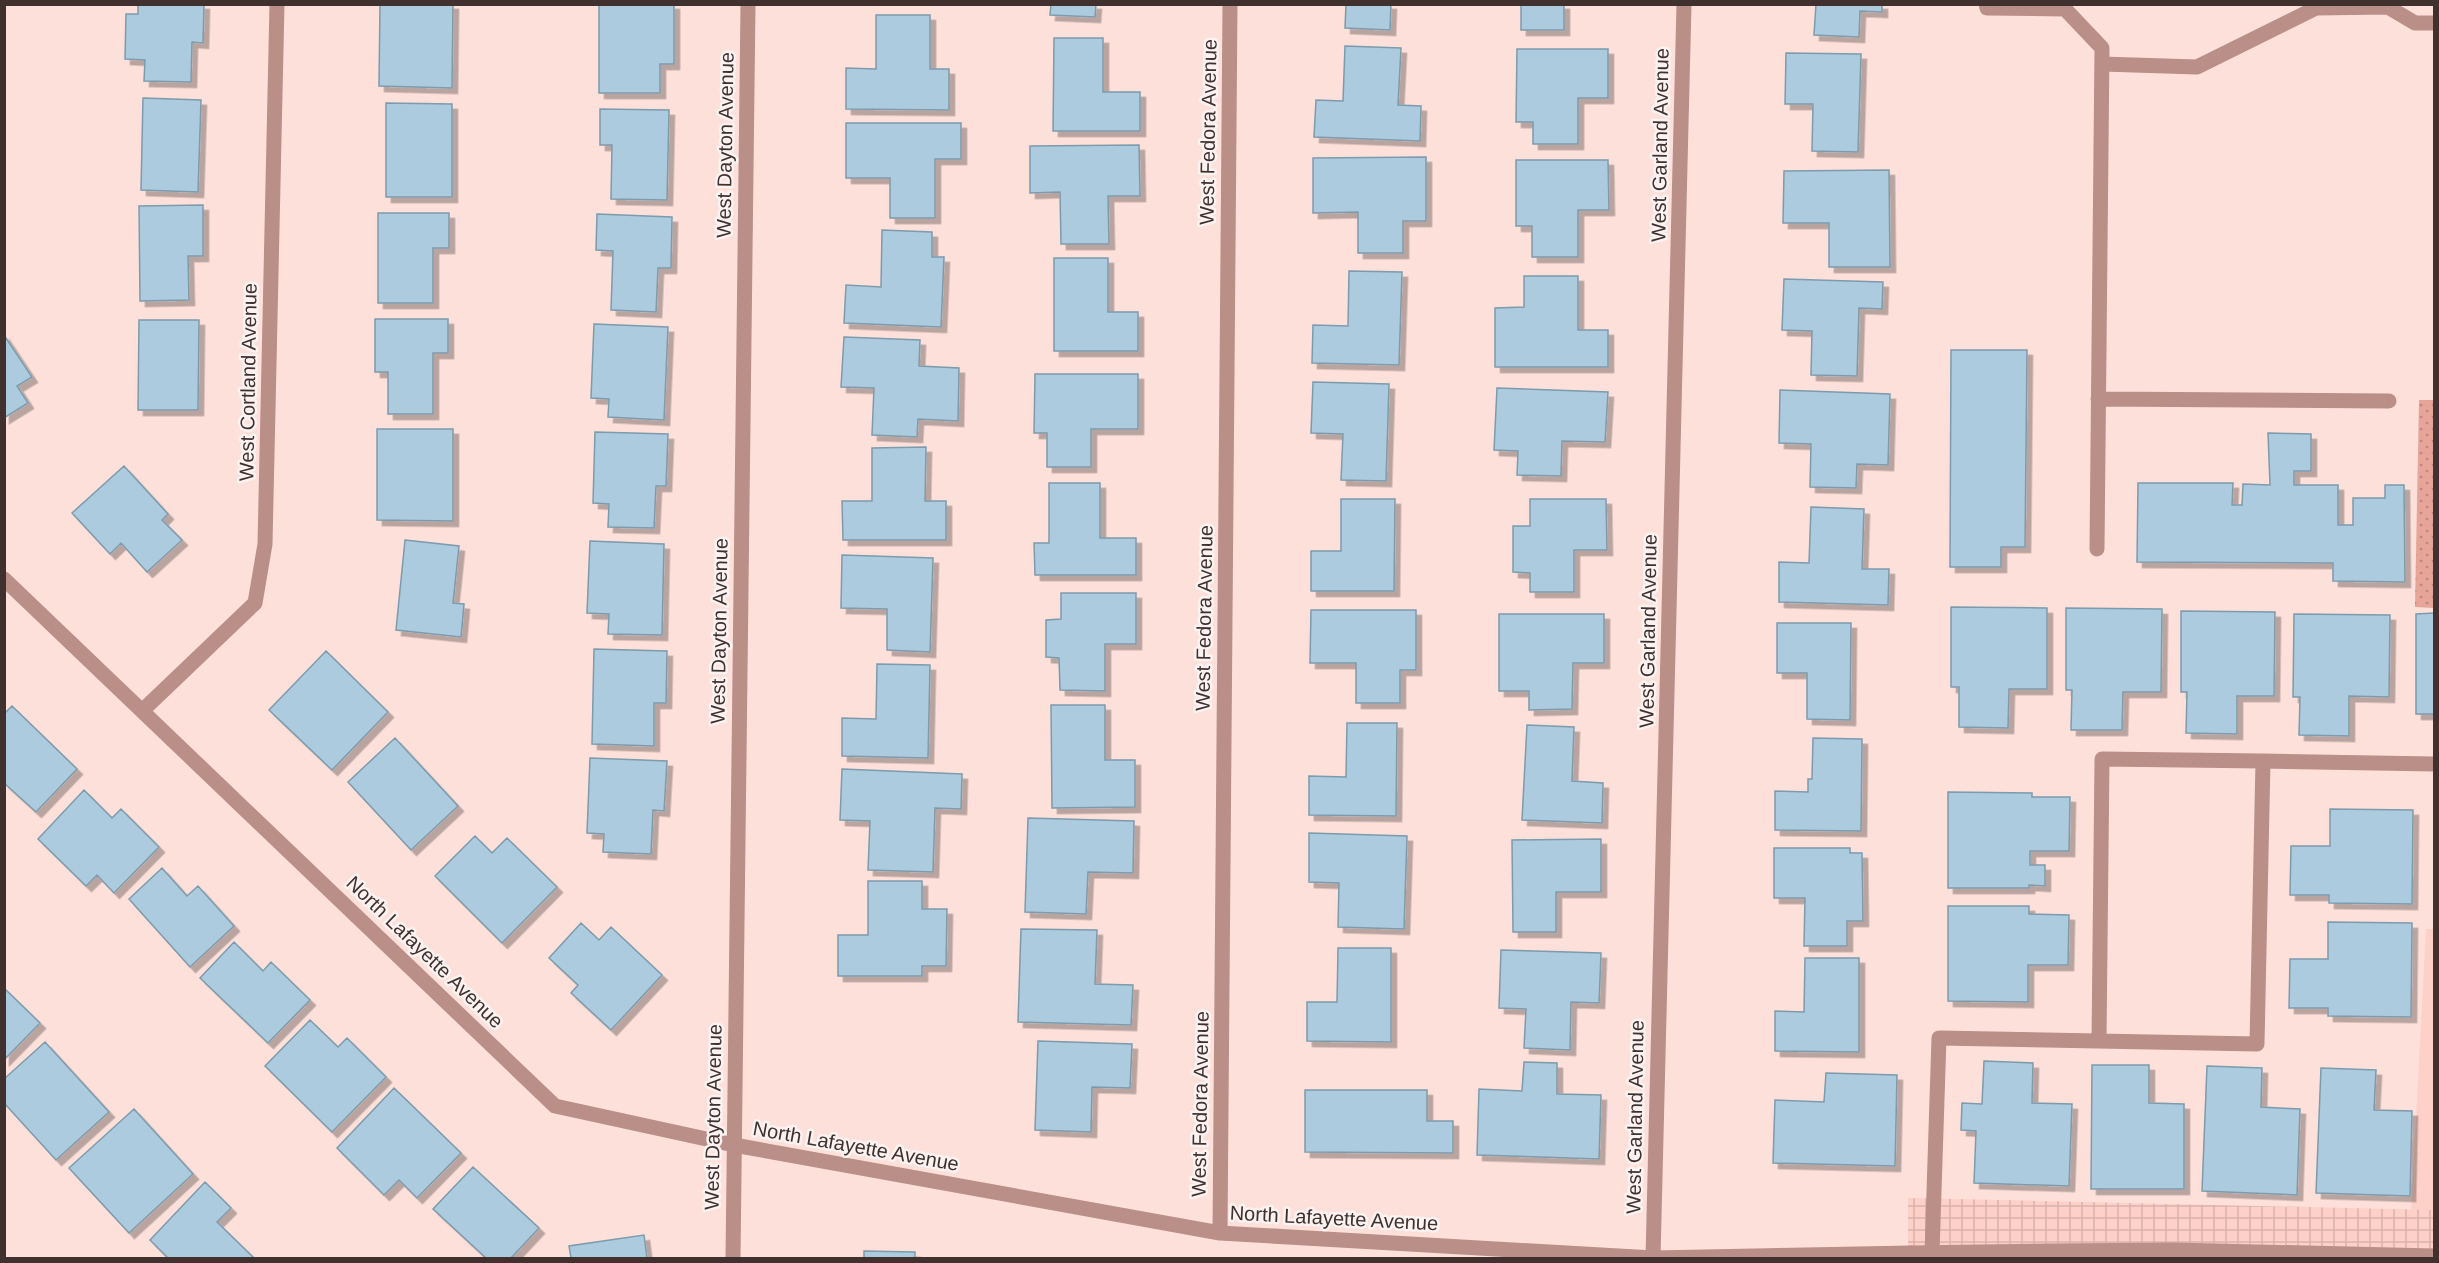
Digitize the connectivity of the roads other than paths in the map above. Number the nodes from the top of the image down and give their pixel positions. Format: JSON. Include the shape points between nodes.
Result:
{"nodes":[{"id":1,"x":278,"y":4,"type":"edge"},
{"id":2,"x":748,"y":4,"type":"edge"},
{"id":3,"x":1230,"y":4,"type":"edge"},
{"id":4,"x":1684,"y":4,"type":"edge"},
{"id":5,"x":1986,"y":4,"type":"edge"},
{"id":6,"x":2388,"y":6,"type":"edge"},
{"id":7,"x":2434,"y":23,"type":"edge"},
{"id":8,"x":2102,"y":64,"type":"junction"},
{"id":9,"x":2098,"y":399,"type":"junction"},
{"id":10,"x":2389,"y":401,"type":"dead end"},
{"id":11,"x":2097,"y":549,"type":"dead end"},
{"id":12,"x":4,"y":579,"type":"edge"},
{"id":13,"x":142,"y":711,"type":"junction"},
{"id":14,"x":2263,"y":761,"type":"junction"},
{"id":15,"x":2434,"y":764,"type":"edge"},
{"id":16,"x":2099,"y":1041,"type":"junction"},
{"id":17,"x":734,"y":1145,"type":"junction"},
{"id":18,"x":1220,"y":1233,"type":"junction"},
{"id":19,"x":1932,"y":1253,"type":"junction"},
{"id":20,"x":2174,"y":1254,"type":"edge"},
{"id":21,"x":2054,"y":1255,"type":"edge"},
{"id":22,"x":1911,"y":1256,"type":"edge"},
{"id":23,"x":2434,"y":1256,"type":"edge"},
{"id":24,"x":733,"y":1258,"type":"edge"},
{"id":25,"x":1653,"y":1258,"type":"edge"}],
"edges":[{"from":1,"to":13,"type":"street","name":"West Cortland Avenue","via":[[265,544],[255,603]]},
{"from":2,"to":17,"type":"street","name":"West Dayton Avenue"},
{"from":3,"to":18,"type":"street","name":"West Fedora Avenue"},
{"from":4,"to":25,"type":"street","name":"West Garland Avenue"},
{"from":5,"to":8,"type":"street","via":[[1988,8],[2065,9],[2102,48]]},
{"from":6,"to":7,"type":"street","via":[[2415,23]]},
{"from":6,"to":8,"type":"street","via":[[2316,8],[2197,67]]},
{"from":8,"to":9,"type":"street"},
{"from":9,"to":10,"type":"street"},
{"from":9,"to":11,"type":"street"},
{"from":12,"to":13,"type":"street","name":"North Lafayette Avenue"},
{"from":13,"to":17,"type":"street","name":"North Lafayette Avenue","via":[[555,1106]]},
{"from":14,"to":15,"type":"street"},
{"from":14,"to":16,"type":"street","via":[[2257,1044]]},
{"from":14,"to":16,"type":"street","via":[[2102,759]]},
{"from":16,"to":19,"type":"street","via":[[1939,1038]]},
{"from":17,"to":18,"type":"street","name":"North Lafayette Avenue"},
{"from":17,"to":24,"type":"street","name":"West Dayton Avenue"},
{"from":18,"to":25,"type":"street","name":"North Lafayette Avenue"},
{"from":19,"to":21,"type":"street","name":"North Lafayette Avenue"},
{"from":19,"to":22,"type":"street","name":"North Lafayette Avenue"},
{"from":20,"to":21,"type":"street","name":"North Lafayette Avenue"},
{"from":20,"to":23,"type":"street","name":"North Lafayette Avenue"},
{"from":22,"to":25,"type":"street","name":"North Lafayette Avenue"}]}
